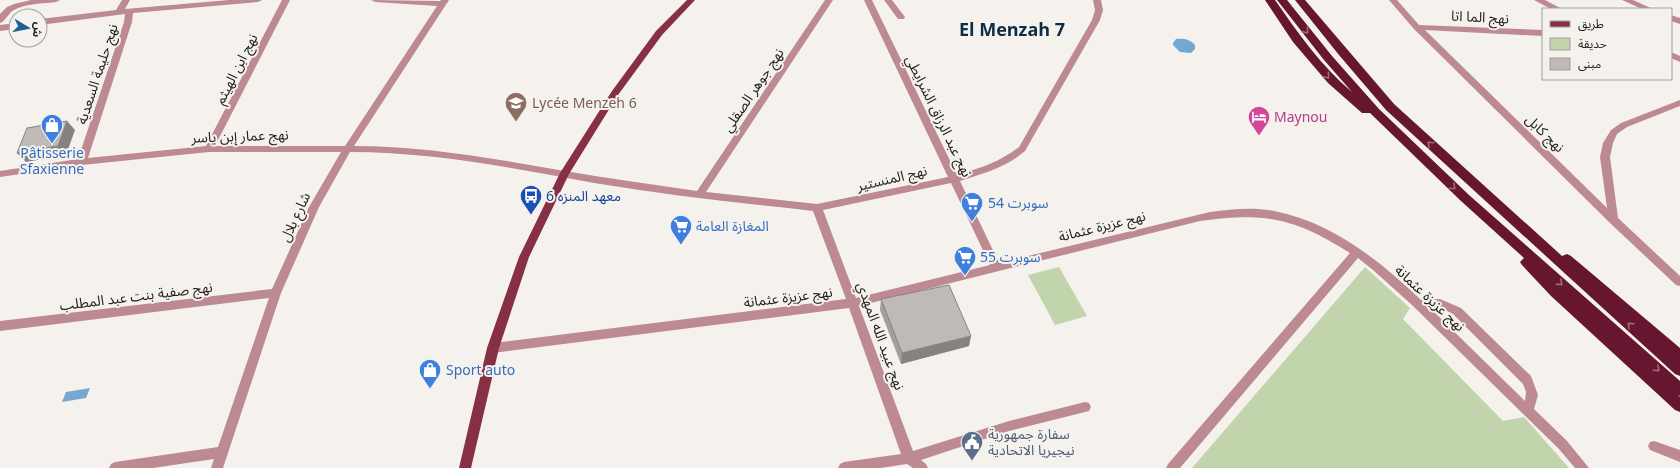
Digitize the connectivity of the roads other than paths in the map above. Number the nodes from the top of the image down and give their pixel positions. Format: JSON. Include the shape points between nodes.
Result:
{"nodes":[{"id":1,"x":56,"y":0,"type":"edge"},
{"id":2,"x":126,"y":0,"type":"edge"},
{"id":3,"x":258,"y":0,"type":"edge"},
{"id":4,"x":286,"y":0,"type":"edge"},
{"id":5,"x":375,"y":0,"type":"edge"},
{"id":6,"x":690,"y":0,"type":"edge"},
{"id":7,"x":829,"y":0,"type":"edge"},
{"id":8,"x":868,"y":0,"type":"edge"},
{"id":9,"x":888,"y":0,"type":"edge"},
{"id":10,"x":1097,"y":0,"type":"edge"},
{"id":11,"x":1270,"y":0,"type":"edge"},
{"id":12,"x":1282,"y":0,"type":"edge"},
{"id":13,"x":1300,"y":0,"type":"edge"},
{"id":14,"x":1393,"y":0,"type":"edge"},
{"id":15,"x":1538,"y":0,"type":"edge"},
{"id":16,"x":1626,"y":0,"type":"edge"},
{"id":17,"x":444,"y":2,"type":"edge"},
{"id":18,"x":1556,"y":8,"type":"edge"},
{"id":19,"x":1646,"y":8,"type":"edge"},
{"id":20,"x":120,"y":12,"type":"junction"},
{"id":21,"x":129,"y":12,"type":"junction"},
{"id":22,"x":901,"y":17,"type":"dead end"},
{"id":23,"x":0,"y":20,"type":"edge"},
{"id":24,"x":48,"y":21,"type":"edge"},
{"id":25,"x":1417,"y":27,"type":"junction"},
{"id":26,"x":1542,"y":33,"type":"edge"},
{"id":27,"x":1677,"y":107,"type":"edge"},
{"id":28,"x":348,"y":148,"type":"junction"},
{"id":29,"x":209,"y":149,"type":"junction"},
{"id":30,"x":82,"y":162,"type":"junction"},
{"id":31,"x":565,"y":173,"type":"junction"},
{"id":32,"x":0,"y":174,"type":"edge"},
{"id":33,"x":1439,"y":174,"type":"junction"},
{"id":34,"x":954,"y":179,"type":"junction"},
{"id":35,"x":1485,"y":194,"type":"junction"},
{"id":36,"x":699,"y":195,"type":"junction"},
{"id":37,"x":1465,"y":198,"type":"junction"},
{"id":38,"x":816,"y":208,"type":"junction"},
{"id":39,"x":1613,"y":220,"type":"junction"},
{"id":40,"x":1358,"y":252,"type":"junction"},
{"id":41,"x":996,"y":266,"type":"junction"},
{"id":42,"x":1680,"y":282,"type":"edge"},
{"id":43,"x":276,"y":293,"type":"junction"},
{"id":44,"x":853,"y":303,"type":"junction"},
{"id":45,"x":1418,"y":304,"type":"junction"},
{"id":46,"x":0,"y":326,"type":"edge"},
{"id":47,"x":493,"y":348,"type":"junction"},
{"id":48,"x":1680,"y":356,"type":"edge"},
{"id":49,"x":1680,"y":370,"type":"edge"},
{"id":50,"x":1680,"y":390,"type":"edge"},
{"id":51,"x":1680,"y":406,"type":"edge"},
{"id":52,"x":1085,"y":407,"type":"dead end"},
{"id":53,"x":1527,"y":410,"type":"junction"},
{"id":54,"x":1654,"y":446,"type":"dead end"},
{"id":55,"x":222,"y":452,"type":"junction"},
{"id":56,"x":1680,"y":456,"type":"edge"},
{"id":57,"x":909,"y":458,"type":"junction"},
{"id":58,"x":115,"y":468,"type":"edge"},
{"id":59,"x":217,"y":468,"type":"edge"},
{"id":60,"x":466,"y":468,"type":"edge"},
{"id":61,"x":844,"y":468,"type":"edge"},
{"id":62,"x":922,"y":468,"type":"edge"},
{"id":63,"x":1172,"y":468,"type":"edge"},
{"id":64,"x":1583,"y":468,"type":"edge"}],
"edges":[{"from":1,"to":23,"type":"street","via":[[22,4],[2,15]]},
{"from":2,"to":20,"type":"street"},
{"from":3,"to":21,"type":"street"},
{"from":4,"to":29,"type":"street","name":"نهج ابن الهيثم"},
{"from":5,"to":17,"type":"street"},
{"from":6,"to":31,"type":"main road","via":[[659,33],[620,87]]},
{"from":7,"to":36,"type":"street","name":"نهج جوهر الصقلي"},
{"from":8,"to":34,"type":"street","name":"نهج عبد الرزاق الشرايطي"},
{"from":9,"to":22,"type":"street"},
{"from":10,"to":34,"type":"street","name":"نهج المنستير","via":[[1100,11],[1096,20],[1022,149],[1010,159],[993,167]]},
{"from":11,"to":33,"type":"highway","one_way":true,"via":[[1297,40],[1332,81]]},
{"from":12,"to":33,"type":"highway","one_way":true,"via":[[1375,112]]},
{"from":35,"to":13,"type":"highway","one_way":true,"via":[[1390,107]]},
{"from":14,"to":25,"type":"street","name":"نهج كابل"},
{"from":15,"to":18,"type":"street"},
{"from":16,"to":19,"type":"street"},
{"from":17,"to":28,"type":"street","name":"شارع بلال"},
{"from":20,"to":21,"type":"street","name":"نهج حليمة السعدية"},
{"from":20,"to":24,"type":"street","name":"نهج حليمة السعدية"},
{"from":21,"to":30,"type":"street","name":"نهج حليمة السعدية","via":[[128,22]]},
{"from":25,"to":26,"type":"street","name":"نهج الما اتا"},
{"from":25,"to":39,"type":"street","name":"نهج كابل"},
{"from":27,"to":39,"type":"street","via":[[1624,125],[1614,132],[1604,157]]},
{"from":28,"to":29,"type":"street","name":"نهج عمار إبن ياسر"},
{"from":28,"to":31,"type":"street","name":"نهج عمار إبن ياسر","via":[[481,159]]},
{"from":28,"to":43,"type":"street","name":"شارع بلال","via":[[314,207]]},
{"from":29,"to":30,"type":"street","name":"نهج عمار إبن ياسر"},
{"from":30,"to":32,"type":"street","name":"نهج عمار إبن ياسر"},
{"from":31,"to":36,"type":"street","name":"نهج المنستير"},
{"from":31,"to":47,"type":"main road","via":[[524,257]]},
{"from":33,"to":37,"type":"highway","one_way":true},
{"from":34,"to":38,"type":"street","name":"نهج المنستير"},
{"from":34,"to":41,"type":"street","name":"نهج عبد الرزاق الشرايطي"},
{"from":35,"to":48,"type":"highway","via":[[1587,274]]},
{"from":49,"to":35,"type":"highway","one_way":true},
{"from":36,"to":38,"type":"street","name":"نهج المنستير"},
{"from":37,"to":50,"type":"highway","one_way":true},
{"from":37,"to":51,"type":"highway","via":[[1555,292]]},
{"from":38,"to":44,"type":"street","name":"نهج عبيد الله المهدي"},
{"from":39,"to":42,"type":"street","name":"نهج كابل"},
{"from":40,"to":41,"type":"street","name":"نهج عزيزة عثمانة","via":[[1315,228],[1283,217],[1232,212],[1200,217]]},
{"from":40,"to":45,"type":"street","name":"نهج عزيزة عثمانة"},
{"from":40,"to":63,"type":"street"},
{"from":41,"to":44,"type":"street","name":"نهج عزيزة عثمانة"},
{"from":43,"to":46,"type":"street","name":"نهج صفية بنت عبد المطلب"},
{"from":43,"to":55,"type":"street","name":"شارع بلال"},
{"from":44,"to":47,"type":"street","name":"نهج عزيزة عثمانة"},
{"from":44,"to":57,"type":"street","name":"نهج عبيد الله المهدي"},
{"from":45,"to":53,"type":"street","name":"نهج عزيزة عثمانة"},
{"from":45,"to":53,"type":"street","via":[[1440,303],[1458,311],[1527,380],[1533,400]]},
{"from":47,"to":60,"type":"main road"},
{"from":52,"to":57,"type":"street","via":[[1009,426]]},
{"from":53,"to":64,"type":"street","name":"نهج عزيزة عثمانة"},
{"from":54,"to":56,"type":"street"},
{"from":55,"to":58,"type":"street"},
{"from":55,"to":59,"type":"street","name":"شارع بلال"},
{"from":57,"to":61,"type":"street"},
{"from":57,"to":62,"type":"street"}]}
